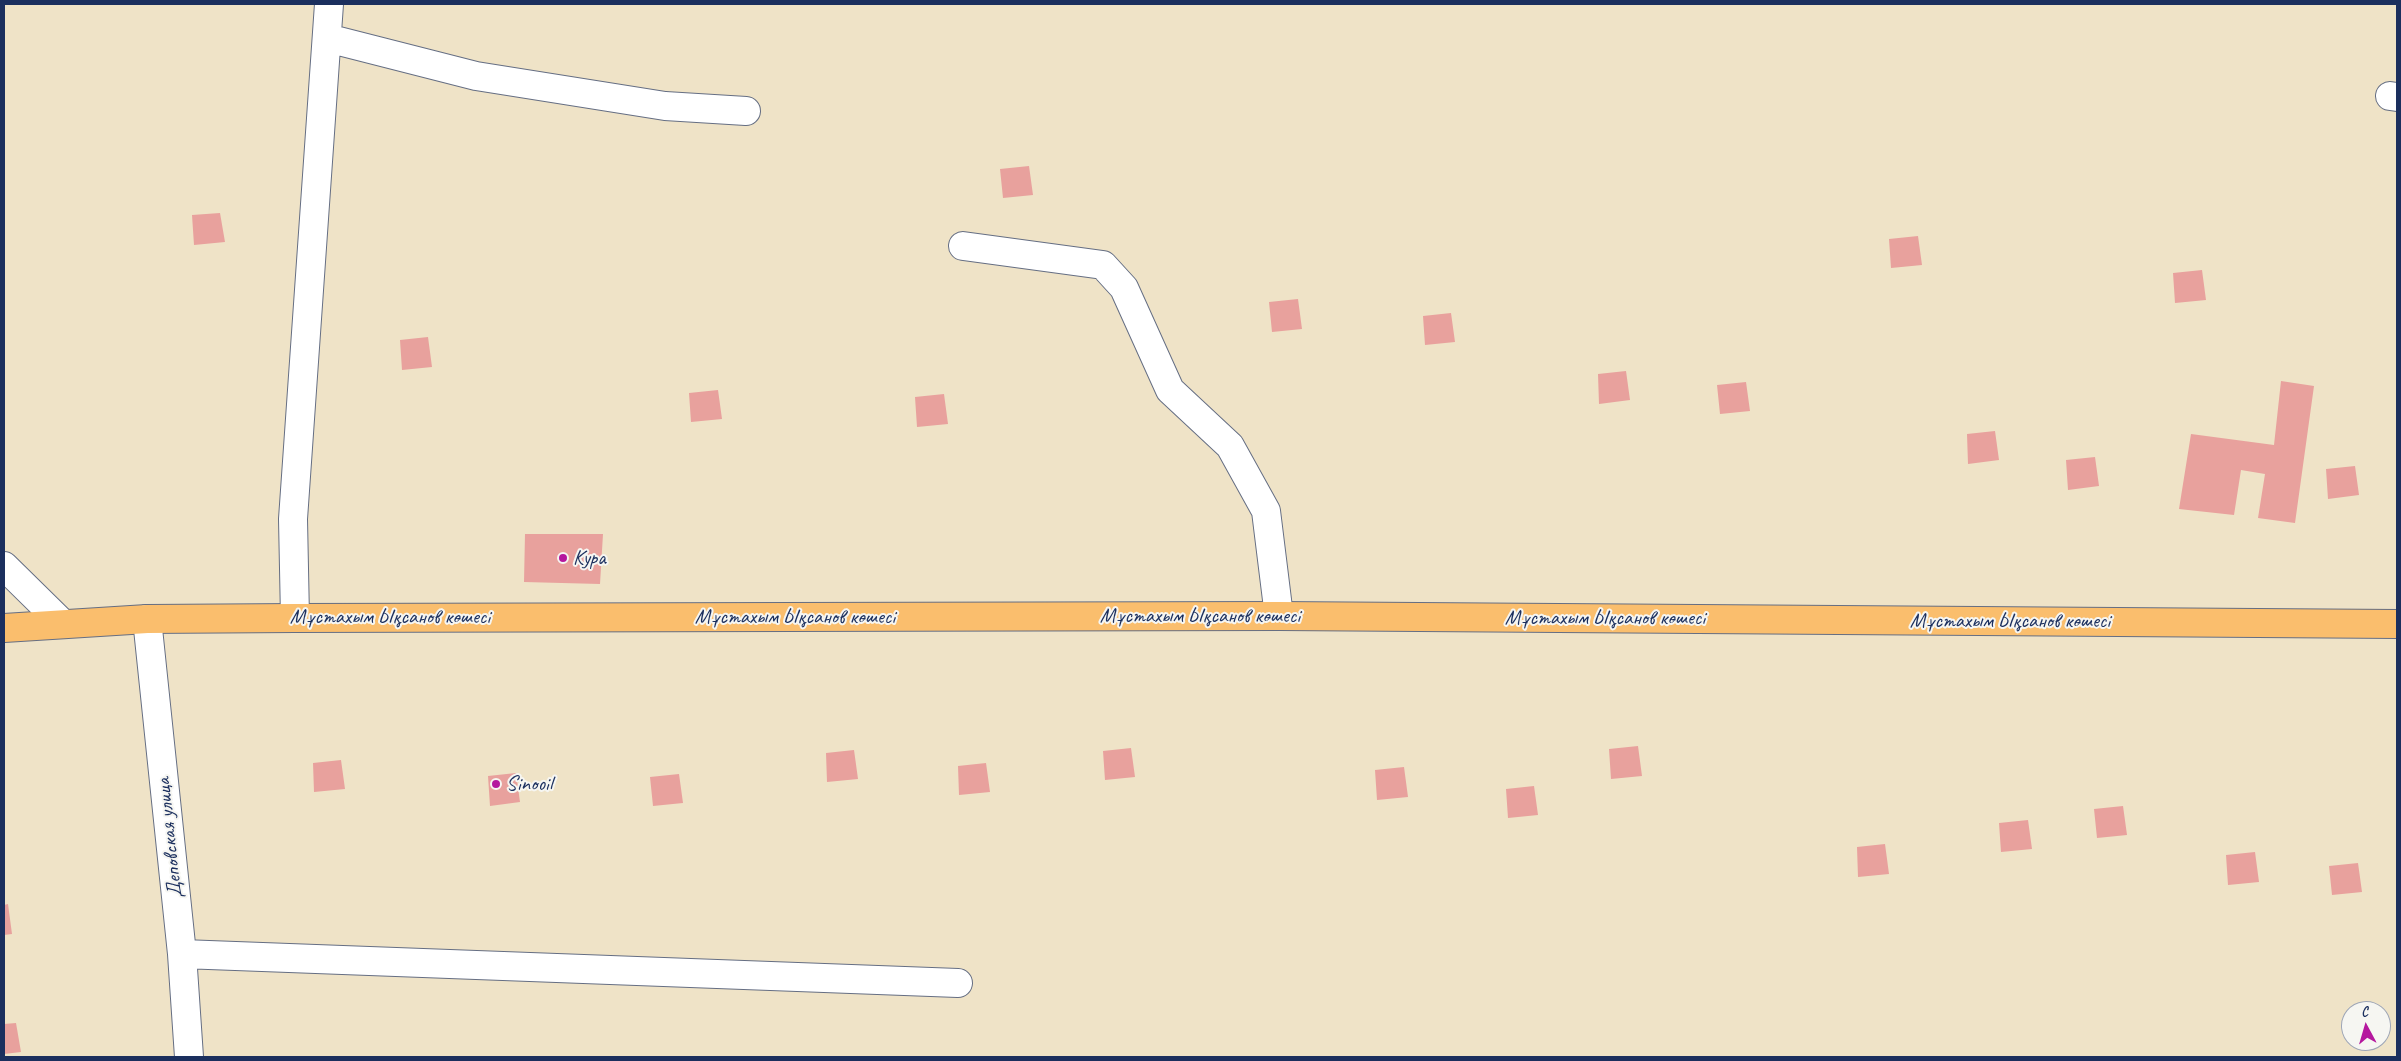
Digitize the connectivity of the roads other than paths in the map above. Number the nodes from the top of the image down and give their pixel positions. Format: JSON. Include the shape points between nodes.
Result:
{"nodes":[{"id":1,"x":329,"y":4,"type":"edge"},
{"id":2,"x":327,"y":38,"type":"junction"},
{"id":3,"x":746,"y":111,"type":"dead end"},
{"id":4,"x":963,"y":246,"type":"dead end"},
{"id":5,"x":4,"y":566,"type":"edge"},
{"id":6,"x":1279,"y":616,"type":"junction"},
{"id":7,"x":295,"y":618,"type":"junction"},
{"id":8,"x":147,"y":620,"type":"junction"},
{"id":9,"x":63,"y":624,"type":"junction"},
{"id":10,"x":2397,"y":624,"type":"edge"},
{"id":11,"x":4,"y":628,"type":"edge"},
{"id":12,"x":182,"y":954,"type":"junction"},
{"id":13,"x":958,"y":983,"type":"dead end"},
{"id":14,"x":189,"y":1057,"type":"edge"}],
"edges":[{"from":1,"to":2,"type":"street"},
{"from":2,"to":3,"type":"street","via":[[476,76],[665,106]]},
{"from":2,"to":7,"type":"street","via":[[294,519]]},
{"from":4,"to":6,"type":"street","via":[[1103,265],[1124,288],[1170,390],[1230,446],[1266,511]]},
{"from":5,"to":9,"type":"street"},
{"from":6,"to":7,"type":"main road","name":"Мұстахым Ықсанов көшесі"},
{"from":6,"to":10,"type":"main road","name":"Мұстахым Ықсанов көшесі"},
{"from":7,"to":8,"type":"main road","name":"Мұстахым Ықсанов көшесі"},
{"from":8,"to":9,"type":"main road","name":"Мұстахым Ықсанов көшесі"},
{"from":8,"to":12,"type":"street","name":"Деповская улица"},
{"from":9,"to":11,"type":"main road","name":"Мұстахым Ықсанов көшесі"},
{"from":12,"to":13,"type":"street"},
{"from":12,"to":14,"type":"street","name":"Деповская улица"}]}
